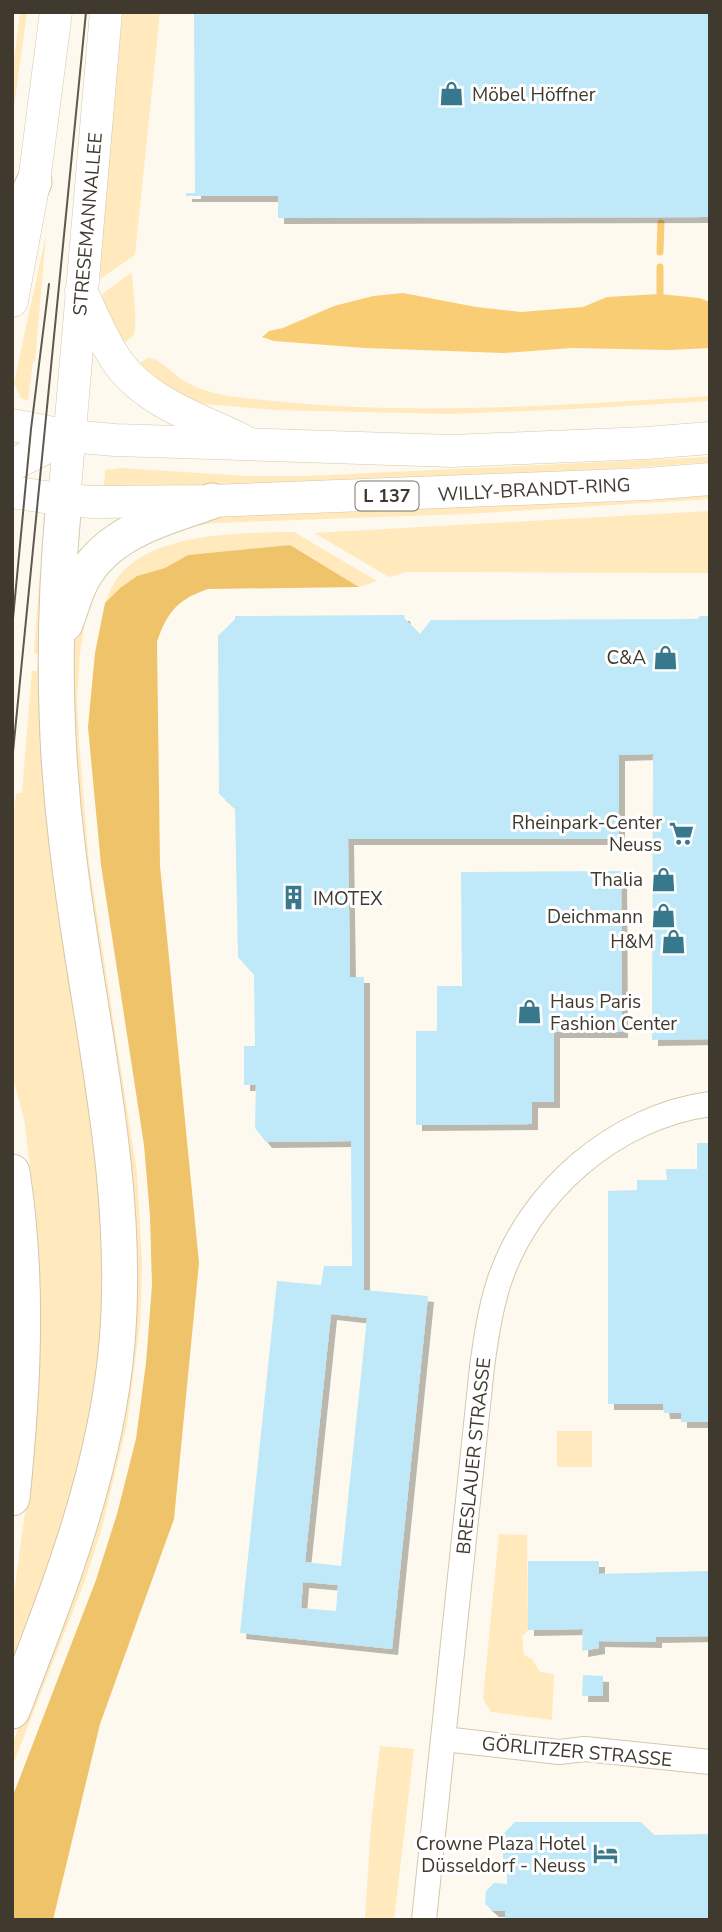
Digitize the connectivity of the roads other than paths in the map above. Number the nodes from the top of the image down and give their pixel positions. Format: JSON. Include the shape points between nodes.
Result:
{"nodes":[{"id":1,"x":56,"y":12,"type":"edge"},
{"id":2,"x":106,"y":12,"type":"edge"},
{"id":3,"x":34,"y":182,"type":"junction"},
{"id":4,"x":12,"y":232,"type":"edge"},
{"id":5,"x":81,"y":291,"type":"junction"},
{"id":6,"x":12,"y":301,"type":"edge"},
{"id":7,"x":12,"y":425,"type":"edge"},
{"id":8,"x":69,"y":436,"type":"junction"},
{"id":9,"x":710,"y":438,"type":"edge"},
{"id":10,"x":255,"y":446,"type":"junction"},
{"id":11,"x":26,"y":479,"type":"edge"},
{"id":12,"x":710,"y":479,"type":"edge"},
{"id":13,"x":212,"y":501,"type":"junction"},
{"id":14,"x":55,"y":654,"type":"junction"},
{"id":15,"x":710,"y":1104,"type":"edge"},
{"id":16,"x":12,"y":1172,"type":"edge"},
{"id":17,"x":12,"y":1498,"type":"edge"},
{"id":18,"x":12,"y":1711,"type":"edge"},
{"id":19,"x":444,"y":1739,"type":"junction"},
{"id":20,"x":710,"y":1762,"type":"edge"},
{"id":21,"x":424,"y":1920,"type":"edge"}],
"edges":[{"from":1,"to":3,"type":"main road"},
{"from":2,"to":5,"type":"main road","name":"STRESEMANNALLEE"},
{"from":3,"to":4,"type":"highway"},
{"from":3,"to":6,"type":"main road"},
{"from":5,"to":8,"type":"main road","name":"STRESEMANNALLEE"},
{"from":5,"to":10,"type":"main road","via":[[106,344],[136,382],[160,399]]},
{"from":7,"to":8,"type":"main road"},
{"from":8,"to":10,"type":"main road"},
{"from":8,"to":11,"type":"main road","name":"STRESEMANNALLEE"},
{"from":8,"to":11,"type":"main road"},
{"from":9,"to":10,"type":"main road","via":[[452,452]]},
{"from":11,"to":13,"type":"main road","name":"WILLY-BRANDT-RING","number":"L 137"},
{"from":11,"to":14,"type":"highway"},
{"from":12,"to":13,"type":"main road","name":"WILLY-BRANDT-RING","number":"L 137"},
{"from":13,"to":14,"type":"highway","via":[[118,538],[98,556],[79,585]]},
{"from":14,"to":18,"type":"highway","via":[[68,852],[116,1175],[117,1344],[105,1426],[87,1498],[64,1575]]},
{"from":15,"to":19,"type":"street","name":"BRESLAUER STRASSE","via":[[638,1125],[608,1141],[576,1167],[531,1219],[499,1280],[486,1338]]},
{"from":16,"to":17,"type":"highway","via":[[23,1315]]},
{"from":19,"to":20,"type":"street","name":"GÖRLITZER STRASSE"},
{"from":19,"to":21,"type":"street","name":"BRESLAUER STRASSE"}]}
